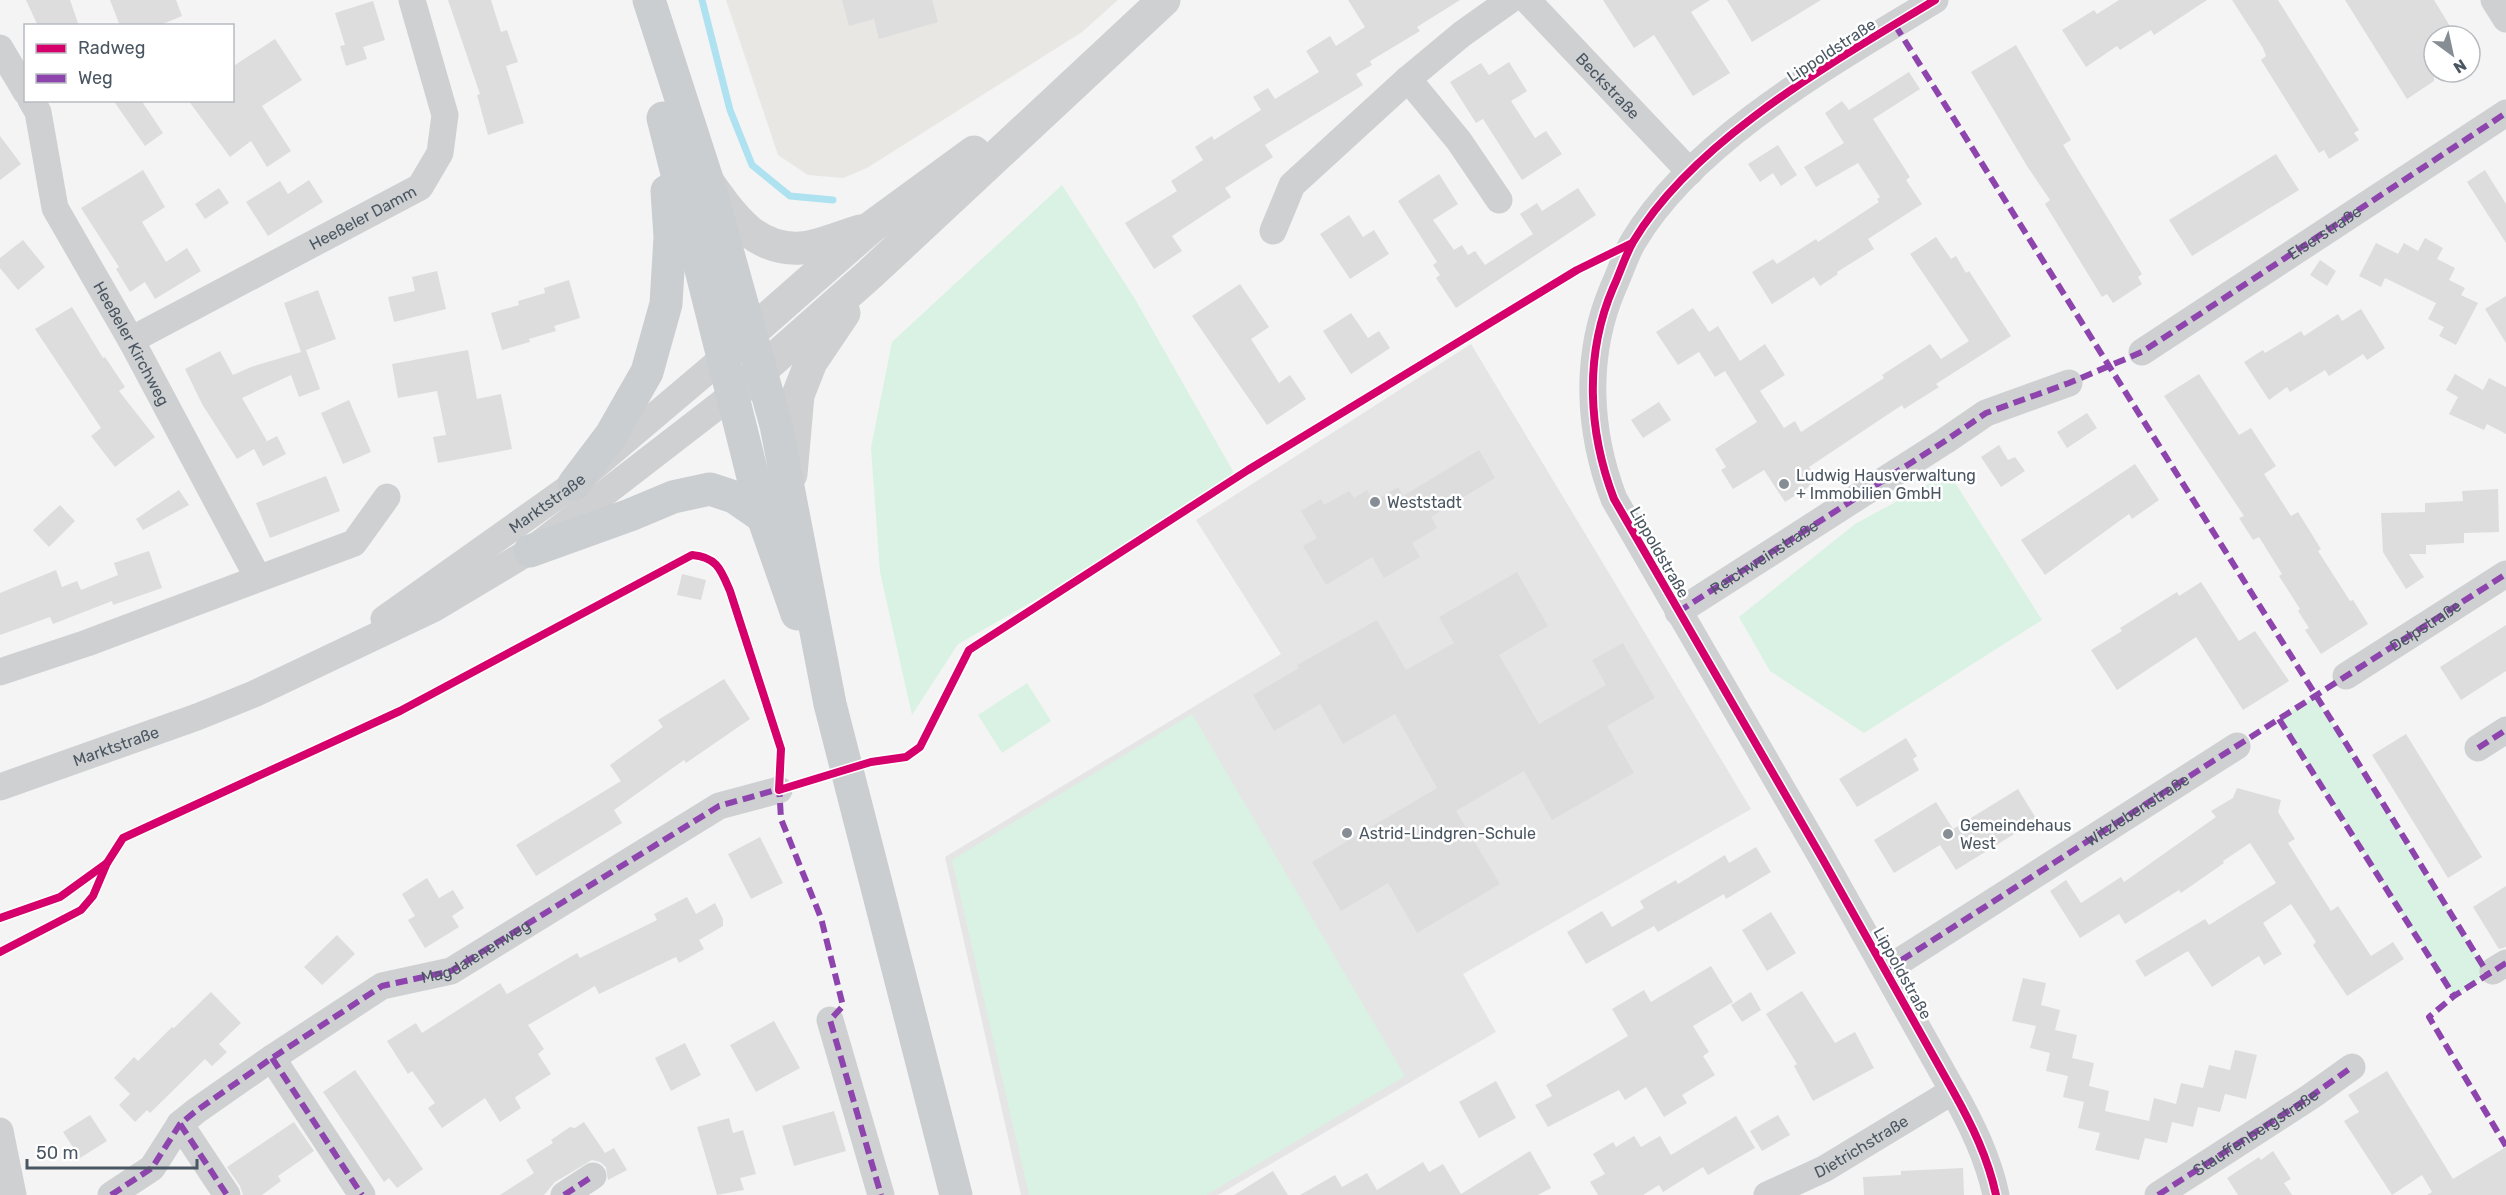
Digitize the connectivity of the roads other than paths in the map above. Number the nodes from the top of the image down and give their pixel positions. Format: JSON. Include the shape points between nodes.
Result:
{"nodes":[{"id":1,"x":412,"y":0,"type":"edge"},
{"id":2,"x":1164,"y":0,"type":"edge"},
{"id":3,"x":1510,"y":0,"type":"edge"},
{"id":4,"x":1527,"y":0,"type":"edge"},
{"id":5,"x":1935,"y":0,"type":"edge"},
{"id":6,"x":2494,"y":0,"type":"edge"},
{"id":7,"x":650,"y":2,"type":"edge"},
{"id":8,"x":2506,"y":20,"type":"edge"},
{"id":9,"x":0,"y":48,"type":"edge"},
{"id":10,"x":1091,"y":66,"type":"junction"},
{"id":11,"x":1408,"y":79,"type":"junction"},
{"id":12,"x":24,"y":89,"type":"edge"},
{"id":13,"x":32,"y":102,"type":"edge"},
{"id":14,"x":2506,"y":113,"type":"edge"},
{"id":15,"x":663,"y":118,"type":"junction"},
{"id":16,"x":1690,"y":172,"type":"junction"},
{"id":17,"x":708,"y":182,"type":"junction"},
{"id":18,"x":1499,"y":200,"type":"dead end"},
{"id":19,"x":870,"y":228,"type":"junction"},
{"id":20,"x":1273,"y":231,"type":"dead end"},
{"id":21,"x":870,"y":274,"type":"junction"},
{"id":22,"x":751,"y":333,"type":"junction"},
{"id":23,"x":131,"y":340,"type":"junction"},
{"id":24,"x":2142,"y":352,"type":"dead end"},
{"id":25,"x":724,"y":357,"type":"junction"},
{"id":26,"x":761,"y":371,"type":"junction"},
{"id":27,"x":2069,"y":383,"type":"dead end"},
{"id":28,"x":732,"y":395,"type":"junction"},
{"id":29,"x":574,"y":484,"type":"junction"},
{"id":30,"x":790,"y":494,"type":"junction"},
{"id":31,"x":387,"y":497,"type":"dead end"},
{"id":32,"x":763,"y":517,"type":"junction"},
{"id":33,"x":530,"y":551,"type":"junction"},
{"id":34,"x":2506,"y":574,"type":"edge"},
{"id":35,"x":258,"y":578,"type":"junction"},
{"id":36,"x":1678,"y":612,"type":"junction"},
{"id":37,"x":329,"y":658,"type":"junction"},
{"id":38,"x":0,"y":672,"type":"edge"},
{"id":39,"x":2346,"y":676,"type":"dead end"},
{"id":40,"x":830,"y":704,"type":"junction"},
{"id":41,"x":2506,"y":730,"type":"edge"},
{"id":42,"x":2237,"y":746,"type":"dead end"},
{"id":43,"x":2478,"y":748,"type":"dead end"},
{"id":44,"x":0,"y":787,"type":"edge"},
{"id":45,"x":779,"y":790,"type":"dead end"},
{"id":46,"x":1886,"y":970,"type":"junction"},
{"id":47,"x":830,"y":1020,"type":"dead end"},
{"id":48,"x":272,"y":1058,"type":"junction"},
{"id":49,"x":2352,"y":1067,"type":"dead end"},
{"id":50,"x":1953,"y":1091,"type":"junction"},
{"id":51,"x":180,"y":1124,"type":"junction"},
{"id":52,"x":0,"y":1131,"type":"edge"},
{"id":53,"x":593,"y":1176,"type":"dead end"},
{"id":54,"x":13,"y":1195,"type":"edge"},
{"id":55,"x":111,"y":1195,"type":"edge"},
{"id":56,"x":227,"y":1195,"type":"edge"},
{"id":57,"x":362,"y":1195,"type":"edge"},
{"id":58,"x":564,"y":1195,"type":"edge"},
{"id":59,"x":880,"y":1195,"type":"edge"},
{"id":60,"x":956,"y":1195,"type":"edge"},
{"id":61,"x":1767,"y":1195,"type":"edge"},
{"id":62,"x":1996,"y":1195,"type":"edge"},
{"id":63,"x":2158,"y":1195,"type":"edge"}],
"edges":[{"from":1,"to":23,"type":"street","name":"Heeßeler Damm","via":[[445,115],[440,153],[420,187]]},
{"from":2,"to":10,"type":"street"},
{"from":3,"to":11,"type":"street"},
{"from":4,"to":16,"type":"street","name":"Beckstraße"},
{"from":5,"to":16,"type":"street","name":"Lippoldstraße","via":[[1785,96],[1722,142]]},
{"from":6,"to":8,"type":"street"},
{"from":7,"to":15,"type":"main road"},
{"from":7,"to":17,"type":"main road"},
{"from":9,"to":12,"type":"street"},
{"from":10,"to":19,"type":"street"},
{"from":10,"to":21,"type":"street"},
{"from":11,"to":18,"type":"street","via":[[1459,141]]},
{"from":11,"to":20,"type":"street","via":[[1292,185]]},
{"from":13,"to":23,"type":"street","name":"Heeßeler Kirchweg","via":[[38,112],[55,208]]},
{"from":14,"to":24,"type":"street","name":"Elserstraße"},
{"from":15,"to":25,"type":"main road"},
{"from":15,"to":29,"type":"main road","via":[[670,237],[666,304],[647,372],[611,435]]},
{"from":16,"to":36,"type":"street","name":"Lippoldstraße","via":[[1653,212],[1632,243],[1606,306],[1594,349],[1593,384],[1596,438],[1608,485]]},
{"from":17,"to":19,"type":"street","via":[[737,223],[772,245],[802,248]]},
{"from":17,"to":22,"type":"main road"},
{"from":19,"to":22,"type":"street","name":"Marktstraße"},
{"from":21,"to":26,"type":"street"},
{"from":21,"to":30,"type":"street","via":[[811,362],[798,395]]},
{"from":22,"to":25,"type":"street","name":"Marktstraße"},
{"from":22,"to":26,"type":"main road"},
{"from":23,"to":35,"type":"street","name":"Heeßeler Kirchweg"},
{"from":25,"to":28,"type":"main road"},
{"from":25,"to":29,"type":"street","name":"Marktstraße"},
{"from":26,"to":28,"type":"street"},
{"from":26,"to":30,"type":"main road"},
{"from":27,"to":36,"type":"street","name":"Reichweinstraße","via":[[1986,412]]},
{"from":28,"to":32,"type":"main road"},
{"from":28,"to":33,"type":"street","name":"Marktstraße"},
{"from":29,"to":37,"type":"street","name":"Marktstraße"},
{"from":30,"to":40,"type":"main road"},
{"from":31,"to":35,"type":"street","via":[[354,543]]},
{"from":32,"to":33,"type":"main road","via":[[734,497],[710,489],[673,497]]},
{"from":32,"to":40,"type":"main road"},
{"from":33,"to":37,"type":"street","name":"Marktstraße","via":[[435,608]]},
{"from":34,"to":39,"type":"street","name":"Delpstraße"},
{"from":35,"to":38,"type":"street"},
{"from":36,"to":46,"type":"street","name":"Lippoldstraße"},
{"from":37,"to":44,"type":"street","name":"Marktstraße","via":[[197,717]]},
{"from":40,"to":60,"type":"main road"},
{"from":41,"to":43,"type":"street"},
{"from":42,"to":46,"type":"street","name":"Witzlebenstraße"},
{"from":45,"to":48,"type":"street","name":"Magdalenenweg","via":[[719,806],[452,971],[381,986]]},
{"from":46,"to":50,"type":"street","name":"Lippoldstraße"},
{"from":47,"to":59,"type":"street"},
{"from":48,"to":51,"type":"street","name":"Magdalenenweg"},
{"from":48,"to":57,"type":"street"},
{"from":49,"to":63,"type":"street","name":"Stauffenbergstraße"},
{"from":50,"to":61,"type":"street","name":"Dietrichstraße","via":[[1824,1169]]},
{"from":50,"to":62,"type":"street","name":"Lippoldstraße","via":[[1975,1130]]},
{"from":51,"to":55,"type":"street","name":"Magdalenenweg","via":[[152,1168]]},
{"from":51,"to":56,"type":"street"},
{"from":52,"to":54,"type":"street"},
{"from":53,"to":58,"type":"street"}]}
